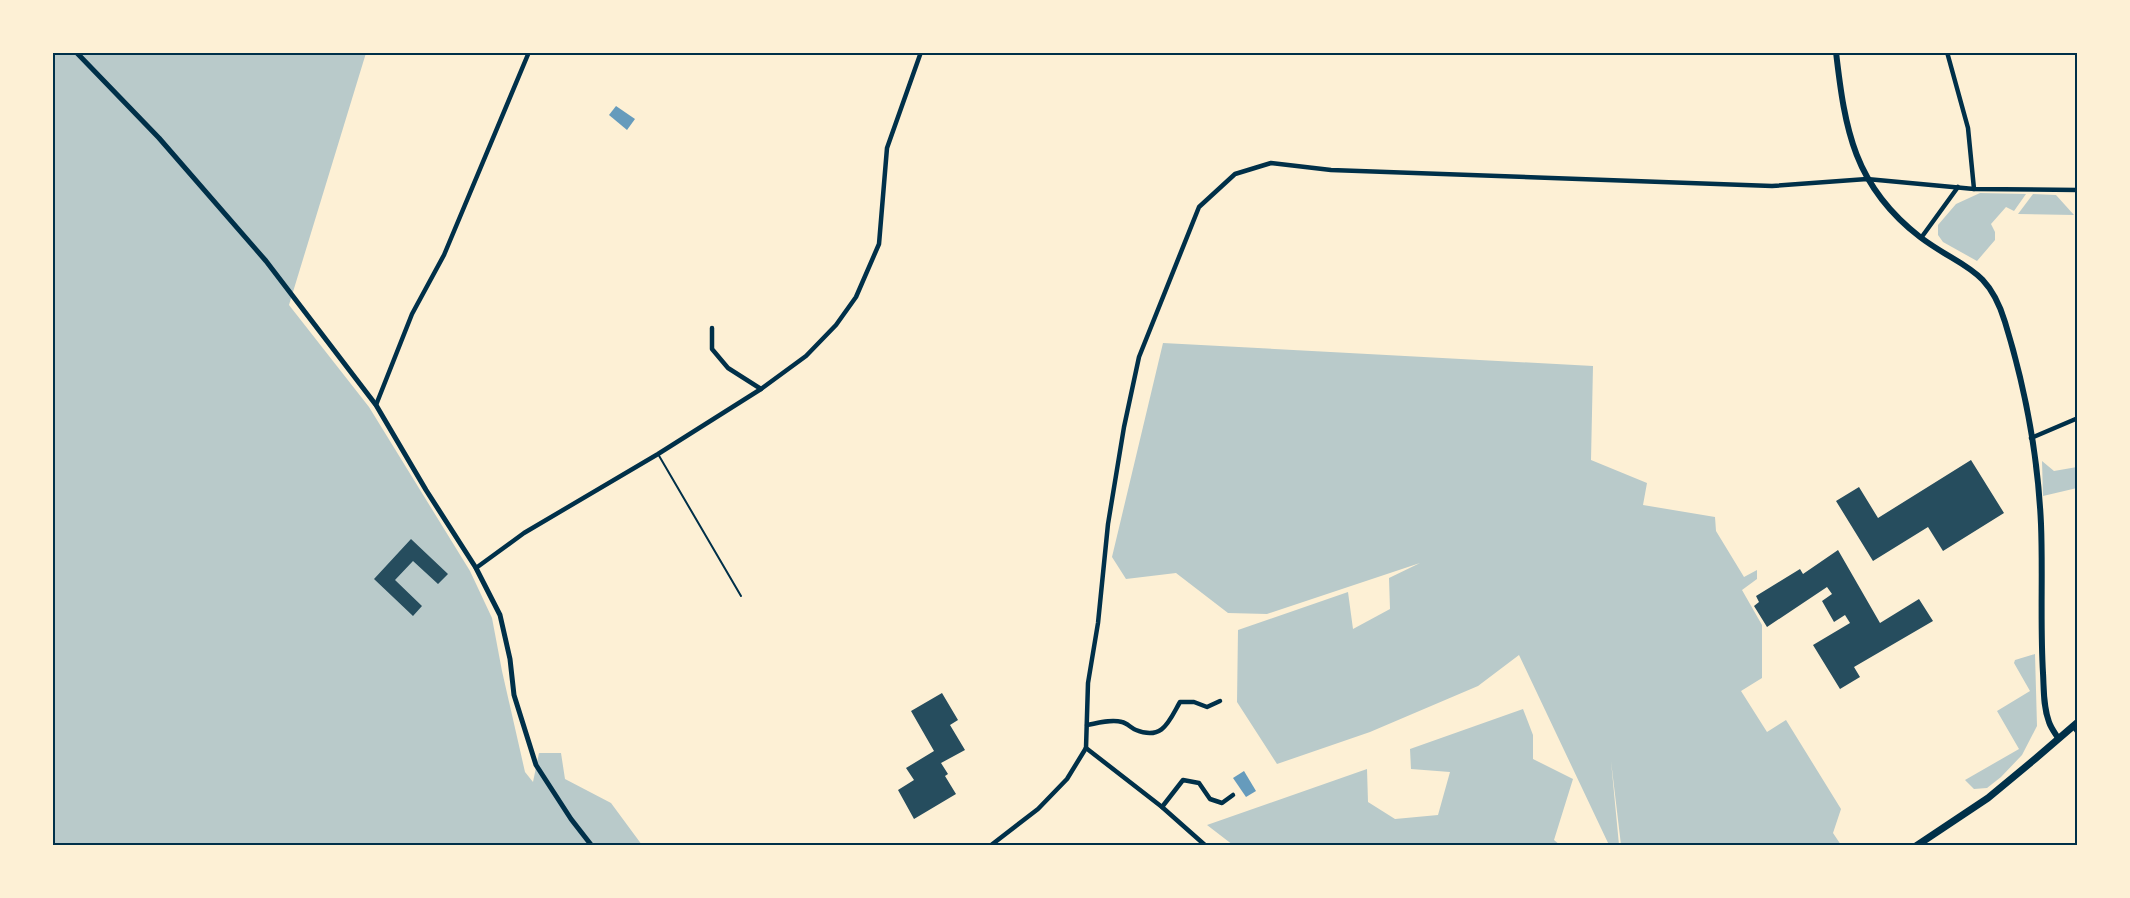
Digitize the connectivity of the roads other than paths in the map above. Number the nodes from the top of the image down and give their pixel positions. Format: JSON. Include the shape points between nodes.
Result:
{"nodes":[{"id":1,"x":76,"y":52,"type":"edge"},
{"id":2,"x":529,"y":52,"type":"edge"},
{"id":3,"x":921,"y":52,"type":"edge"},
{"id":4,"x":1836,"y":52,"type":"edge"},
{"id":5,"x":1947,"y":52,"type":"edge"},
{"id":6,"x":1867,"y":179,"type":"junction"},
{"id":7,"x":1958,"y":187,"type":"junction"},
{"id":8,"x":1974,"y":189,"type":"junction"},
{"id":9,"x":2078,"y":190,"type":"edge"},
{"id":10,"x":1921,"y":238,"type":"junction"},
{"id":11,"x":712,"y":328,"type":"dead end"},
{"id":12,"x":761,"y":389,"type":"junction"},
{"id":13,"x":376,"y":405,"type":"junction"},
{"id":14,"x":2078,"y":418,"type":"edge"},
{"id":15,"x":2031,"y":438,"type":"junction"},
{"id":16,"x":658,"y":454,"type":"junction"},
{"id":17,"x":476,"y":568,"type":"junction"},
{"id":18,"x":741,"y":596,"type":"dead end"},
{"id":19,"x":1220,"y":701,"type":"dead end"},
{"id":20,"x":2075,"y":724,"type":"edge"},
{"id":21,"x":1087,"y":725,"type":"junction"},
{"id":22,"x":2078,"y":733,"type":"edge"},
{"id":23,"x":2058,"y":738,"type":"junction"},
{"id":24,"x":1086,"y":748,"type":"junction"},
{"id":25,"x":1233,"y":795,"type":"dead end"},
{"id":26,"x":1162,"y":807,"type":"junction"},
{"id":27,"x":592,"y":846,"type":"edge"},
{"id":28,"x":990,"y":846,"type":"edge"},
{"id":29,"x":1206,"y":846,"type":"edge"},
{"id":30,"x":1916,"y":846,"type":"edge"}],
"edges":[{"from":1,"to":13,"type":"street","via":[[159,138],[266,261]]},
{"from":2,"to":13,"type":"street","via":[[444,255],[412,314]]},
{"from":3,"to":12,"type":"street","via":[[887,148],[879,244],[856,297],[836,325],[806,356]]},
{"from":4,"to":6,"type":"main road","via":[[1845,119]]},
{"from":5,"to":8,"type":"street","via":[[1968,128]]},
{"from":6,"to":7,"type":"street"},
{"from":6,"to":10,"type":"main road","via":[[1891,210]]},
{"from":6,"to":21,"type":"street","via":[[1772,186],[1330,170],[1271,163],[1235,174],[1199,207],[1139,357],[1108,524],[1088,683]]},
{"from":7,"to":8,"type":"street"},
{"from":7,"to":10,"type":"street"},
{"from":8,"to":9,"type":"street"},
{"from":10,"to":15,"type":"main road","via":[[1980,276],[1995,296],[2020,374]]},
{"from":11,"to":12,"type":"street","via":[[712,349],[728,368]]},
{"from":12,"to":16,"type":"street"},
{"from":13,"to":17,"type":"street"},
{"from":14,"to":15,"type":"street"},
{"from":15,"to":23,"type":"main road","via":[[2041,524],[2041,645],[2045,708],[2049,724]]},
{"from":16,"to":17,"type":"street","via":[[524,533]]},
{"from":16,"to":18,"type":"lane"},
{"from":17,"to":27,"type":"street","via":[[500,615],[514,695],[536,765]]},
{"from":19,"to":21,"type":"street","via":[[1207,707],[1194,702],[1180,702],[1169,724],[1162,730],[1148,733],[1123,722]]},
{"from":20,"to":22,"type":"street"},
{"from":20,"to":23,"type":"highway"},
{"from":21,"to":24,"type":"street"},
{"from":23,"to":30,"type":"highway","via":[[1988,798]]},
{"from":24,"to":26,"type":"street"},
{"from":24,"to":28,"type":"street","via":[[1066,779],[1038,809]]},
{"from":25,"to":26,"type":"street","via":[[1222,803],[1210,799],[1199,783],[1183,780]]},
{"from":26,"to":29,"type":"street"}]}
